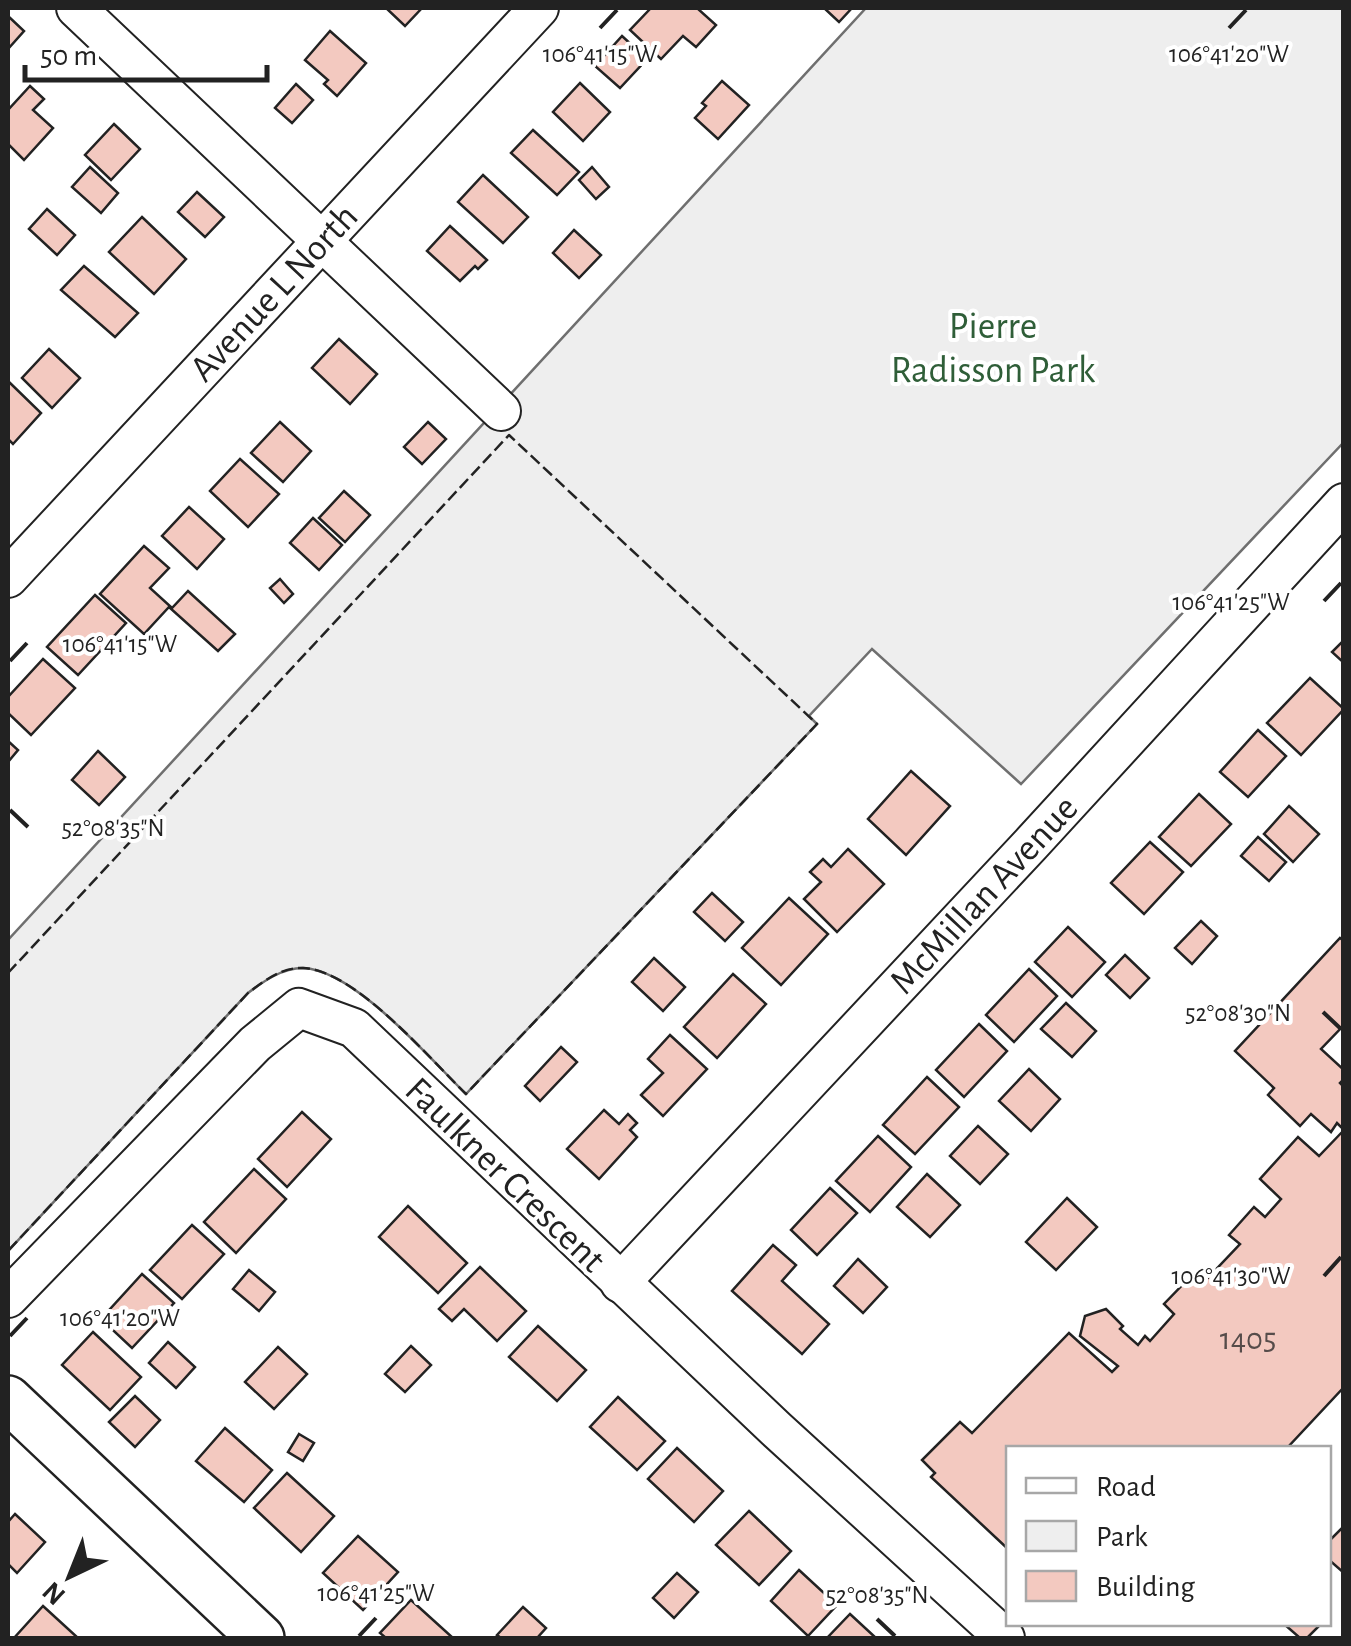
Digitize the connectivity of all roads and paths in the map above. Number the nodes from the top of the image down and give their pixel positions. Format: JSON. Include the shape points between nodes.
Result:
{"nodes":[{"id":1,"x":76,"y":8,"type":"edge"},
{"id":2,"x":539,"y":8,"type":"edge"},
{"id":3,"x":321,"y":240,"type":"junction"},
{"id":4,"x":501,"y":410,"type":"dead end"},
{"id":5,"x":1344,"y":503,"type":"edge"},
{"id":6,"x":8,"y":578,"type":"edge"},
{"id":7,"x":620,"y":1282,"type":"junction"},
{"id":8,"x":8,"y":1298,"type":"edge"},
{"id":9,"x":8,"y":1399,"type":"edge"},
{"id":10,"x":261,"y":1638,"type":"edge"},
{"id":11,"x":1005,"y":1638,"type":"edge"}],
"edges":[{"from":1,"to":3,"type":"street"},
{"from":2,"to":3,"type":"street","name":"Avenue L North"},
{"from":3,"to":4,"type":"street"},
{"from":3,"to":6,"type":"street","name":"Avenue L North"},
{"from":5,"to":7,"type":"street","name":"McMillan Avenue"},
{"from":7,"to":8,"type":"street","name":"Faulkner Crescent","via":[[354,1028],[299,1008],[255,1044]]},
{"from":7,"to":11,"type":"street","name":"Faulkner Crescent"},
{"from":9,"to":10,"type":"main road"}]}
